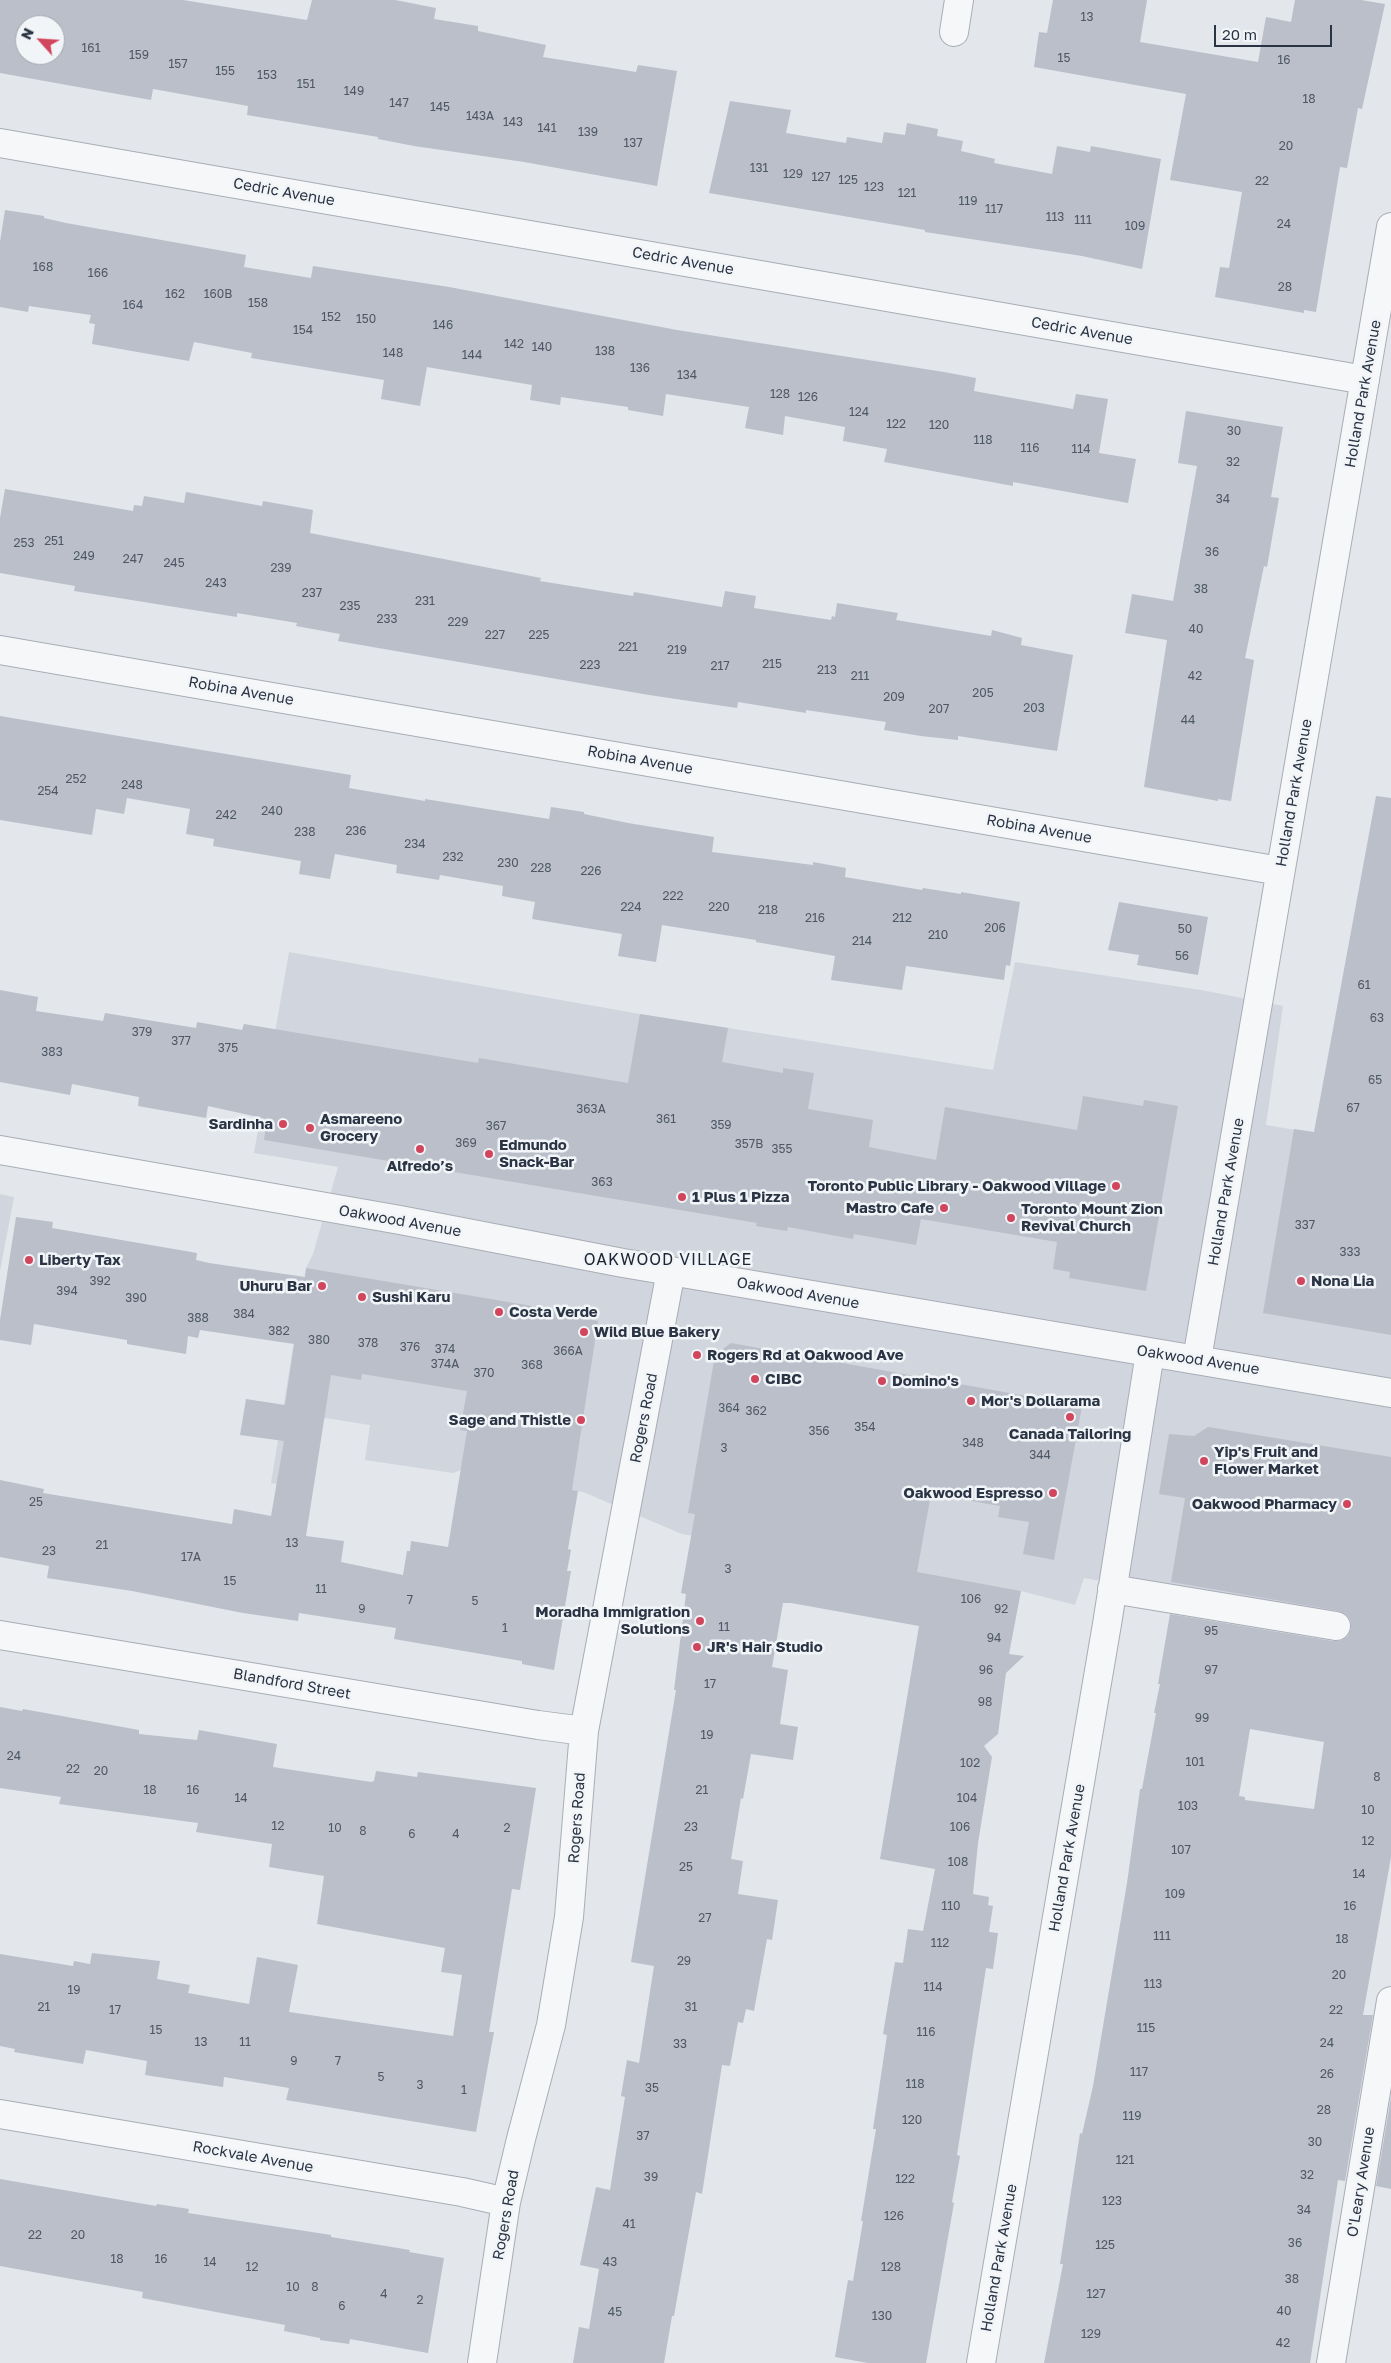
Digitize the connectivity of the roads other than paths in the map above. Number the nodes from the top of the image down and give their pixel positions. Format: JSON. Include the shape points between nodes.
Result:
{"nodes":[{"id":1,"x":959,"y":0,"type":"edge"},
{"id":2,"x":954,"y":32,"type":"dead end"},
{"id":3,"x":0,"y":143,"type":"edge"},
{"id":4,"x":1391,"y":227,"type":"edge"},
{"id":5,"x":1365,"y":380,"type":"junction"},
{"id":6,"x":0,"y":650,"type":"edge"},
{"id":7,"x":1280,"y":871,"type":"junction"},
{"id":8,"x":0,"y":1150,"type":"edge"},
{"id":9,"x":670,"y":1271,"type":"junction"},
{"id":10,"x":1150,"y":1353,"type":"junction"},
{"id":11,"x":1197,"y":1359,"type":"junction"},
{"id":12,"x":1391,"y":1393,"type":"edge"},
{"id":13,"x":1112,"y":1589,"type":"junction"},
{"id":14,"x":1336,"y":1626,"type":"dead end"},
{"id":15,"x":0,"y":1635,"type":"edge"},
{"id":16,"x":584,"y":1731,"type":"junction"},
{"id":17,"x":1391,"y":2001,"type":"edge"},
{"id":18,"x":0,"y":2114,"type":"edge"},
{"id":19,"x":506,"y":2202,"type":"junction"},
{"id":20,"x":482,"y":2363,"type":"edge"},
{"id":21,"x":981,"y":2363,"type":"edge"},
{"id":22,"x":1332,"y":2363,"type":"edge"}],
"edges":[{"from":1,"to":2,"type":"street"},
{"from":3,"to":5,"type":"street","name":"Cedric Avenue"},
{"from":4,"to":5,"type":"street","name":"Holland Park Avenue"},
{"from":5,"to":7,"type":"street","name":"Holland Park Avenue"},
{"from":6,"to":7,"type":"street","name":"Robina Avenue"},
{"from":7,"to":11,"type":"street","name":"Holland Park Avenue"},
{"from":8,"to":9,"type":"street","name":"Oakwood Avenue"},
{"from":9,"to":10,"type":"street","name":"Oakwood Avenue"},
{"from":9,"to":16,"type":"street","name":"Rogers Road"},
{"from":10,"to":11,"type":"street","name":"Oakwood Avenue"},
{"from":10,"to":13,"type":"street","name":"Holland Park Avenue"},
{"from":11,"to":12,"type":"street","name":"Oakwood Avenue"},
{"from":13,"to":14,"type":"street"},
{"from":13,"to":21,"type":"street","name":"Holland Park Avenue"},
{"from":15,"to":16,"type":"street","name":"Blandford Street"},
{"from":16,"to":19,"type":"street","name":"Rogers Road","via":[[570,1907],[551,2025]]},
{"from":17,"to":22,"type":"street","name":"O'Leary Avenue"},
{"from":18,"to":19,"type":"street","name":"Rockvale Avenue"},
{"from":19,"to":20,"type":"street","name":"Rogers Road"}]}
